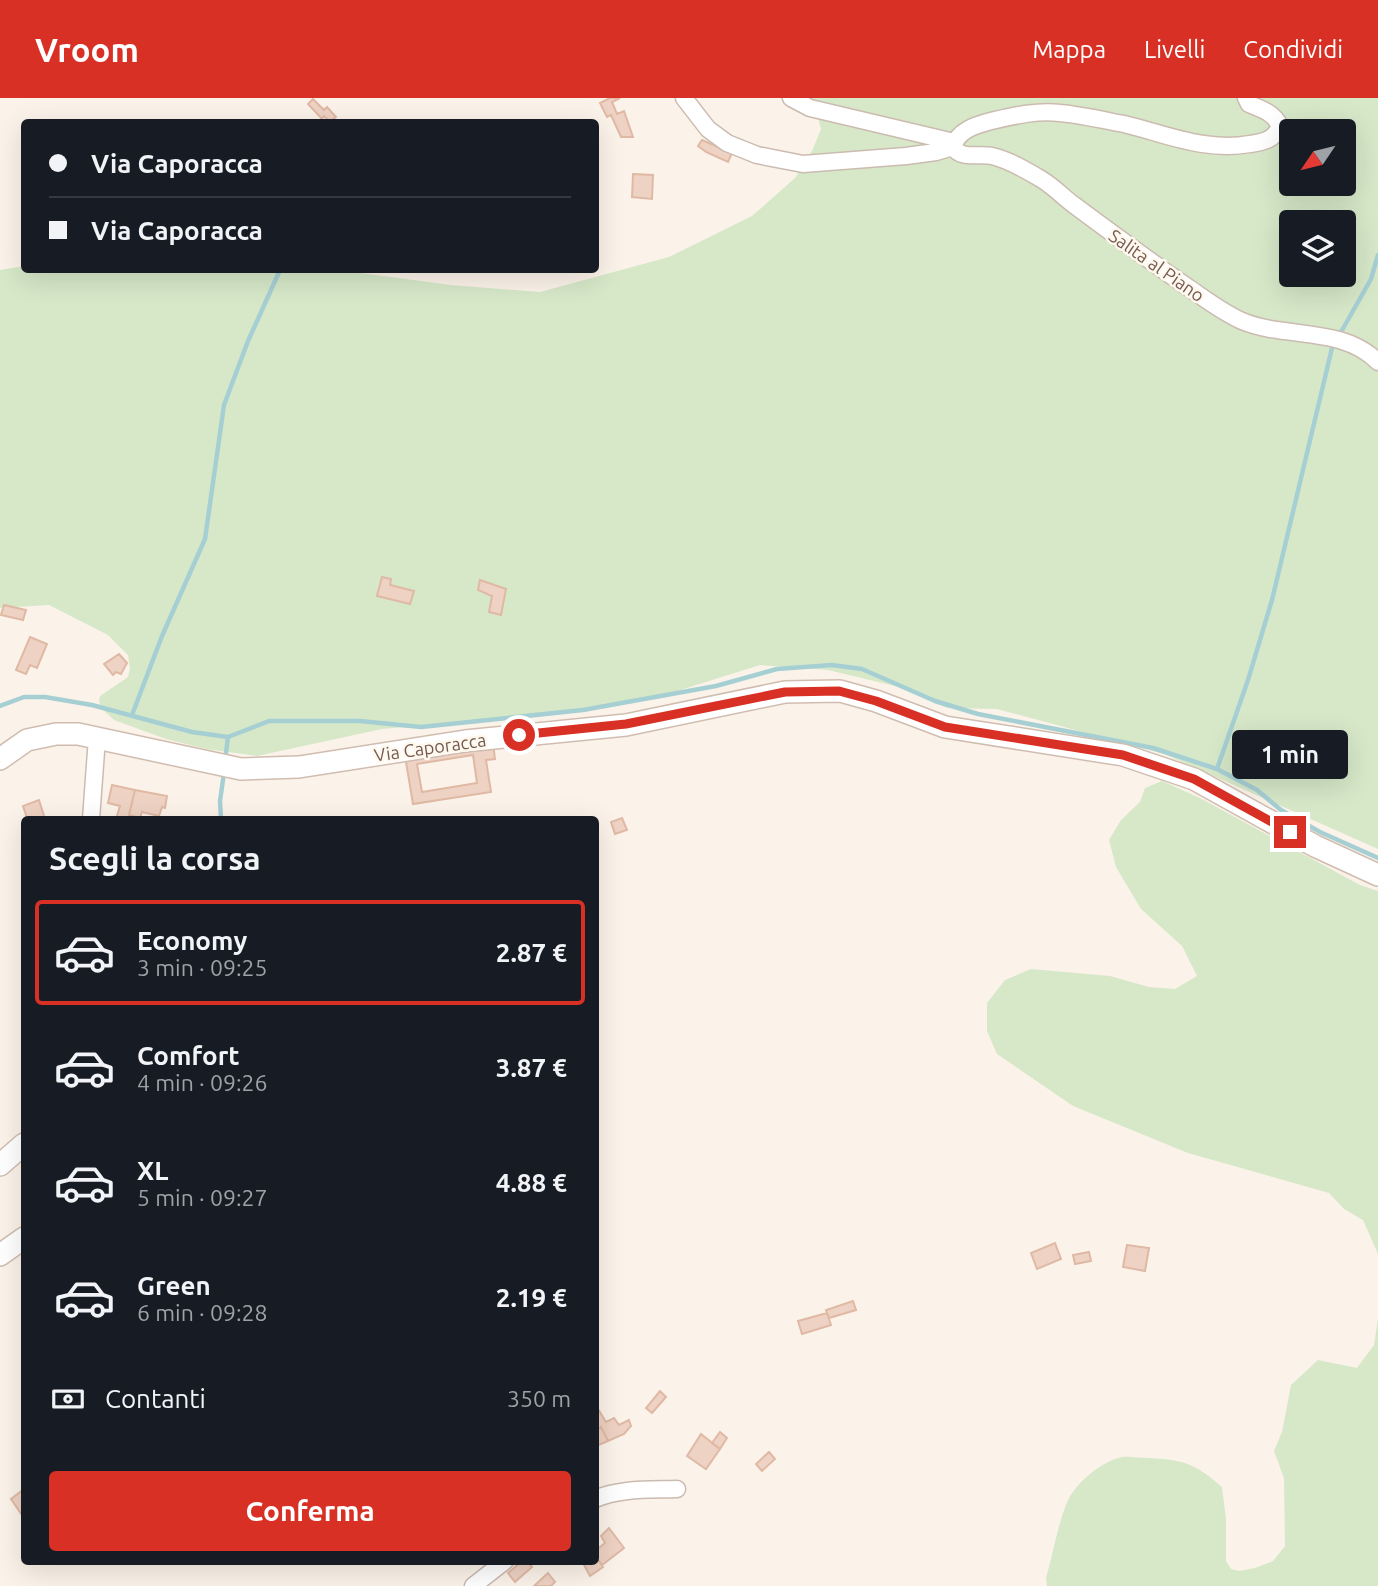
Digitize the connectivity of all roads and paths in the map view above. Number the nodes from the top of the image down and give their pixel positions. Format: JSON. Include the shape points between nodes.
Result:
{"nodes":[{"id":1,"x":684,"y":98,"type":"edge"},
{"id":2,"x":792,"y":98,"type":"edge"},
{"id":3,"x":1246,"y":98,"type":"edge"},
{"id":4,"x":953,"y":145,"type":"junction"},
{"id":5,"x":1378,"y":362,"type":"edge"},
{"id":6,"x":97,"y":738,"type":"junction"},
{"id":7,"x":0,"y":759,"type":"edge"},
{"id":8,"x":91,"y":816,"type":"edge"},
{"id":9,"x":1378,"y":875,"type":"edge"},
{"id":10,"x":21,"y":1147,"type":"edge"},
{"id":11,"x":0,"y":1165,"type":"edge"},
{"id":12,"x":21,"y":1240,"type":"edge"},
{"id":13,"x":0,"y":1255,"type":"edge"},
{"id":14,"x":677,"y":1489,"type":"dead end"},
{"id":15,"x":599,"y":1497,"type":"edge"},
{"id":16,"x":500,"y":1565,"type":"edge"},
{"id":17,"x":473,"y":1586,"type":"edge"}],
"edges":[{"from":1,"to":4,"type":"street","via":[[708,129],[727,143],[757,155],[803,164],[906,156]]},
{"from":2,"to":4,"type":"street","name":"Salita al Piano","via":[[810,108]]},
{"from":3,"to":4,"type":"street","via":[[1277,120],[1280,127],[1272,138],[1216,147],[1059,112],[1030,113],[977,125],[964,131]]},
{"from":4,"to":5,"type":"street","name":"Salita al Piano","via":[[962,154],[992,156],[1044,181],[1224,312],[1240,320],[1349,344]]},
{"from":6,"to":7,"type":"street","name":"Via Caporacca","via":[[45,736],[27,740]]},
{"from":6,"to":8,"type":"street"},
{"from":6,"to":9,"type":"street","name":"Via Caporacca","via":[[241,769],[299,767],[465,741],[626,724],[785,692],[839,691],[945,727],[1123,755],[1194,779]]},
{"from":10,"to":11,"type":"street"},
{"from":12,"to":13,"type":"street"},
{"from":14,"to":15,"type":"street"},
{"from":16,"to":17,"type":"street"}]}
